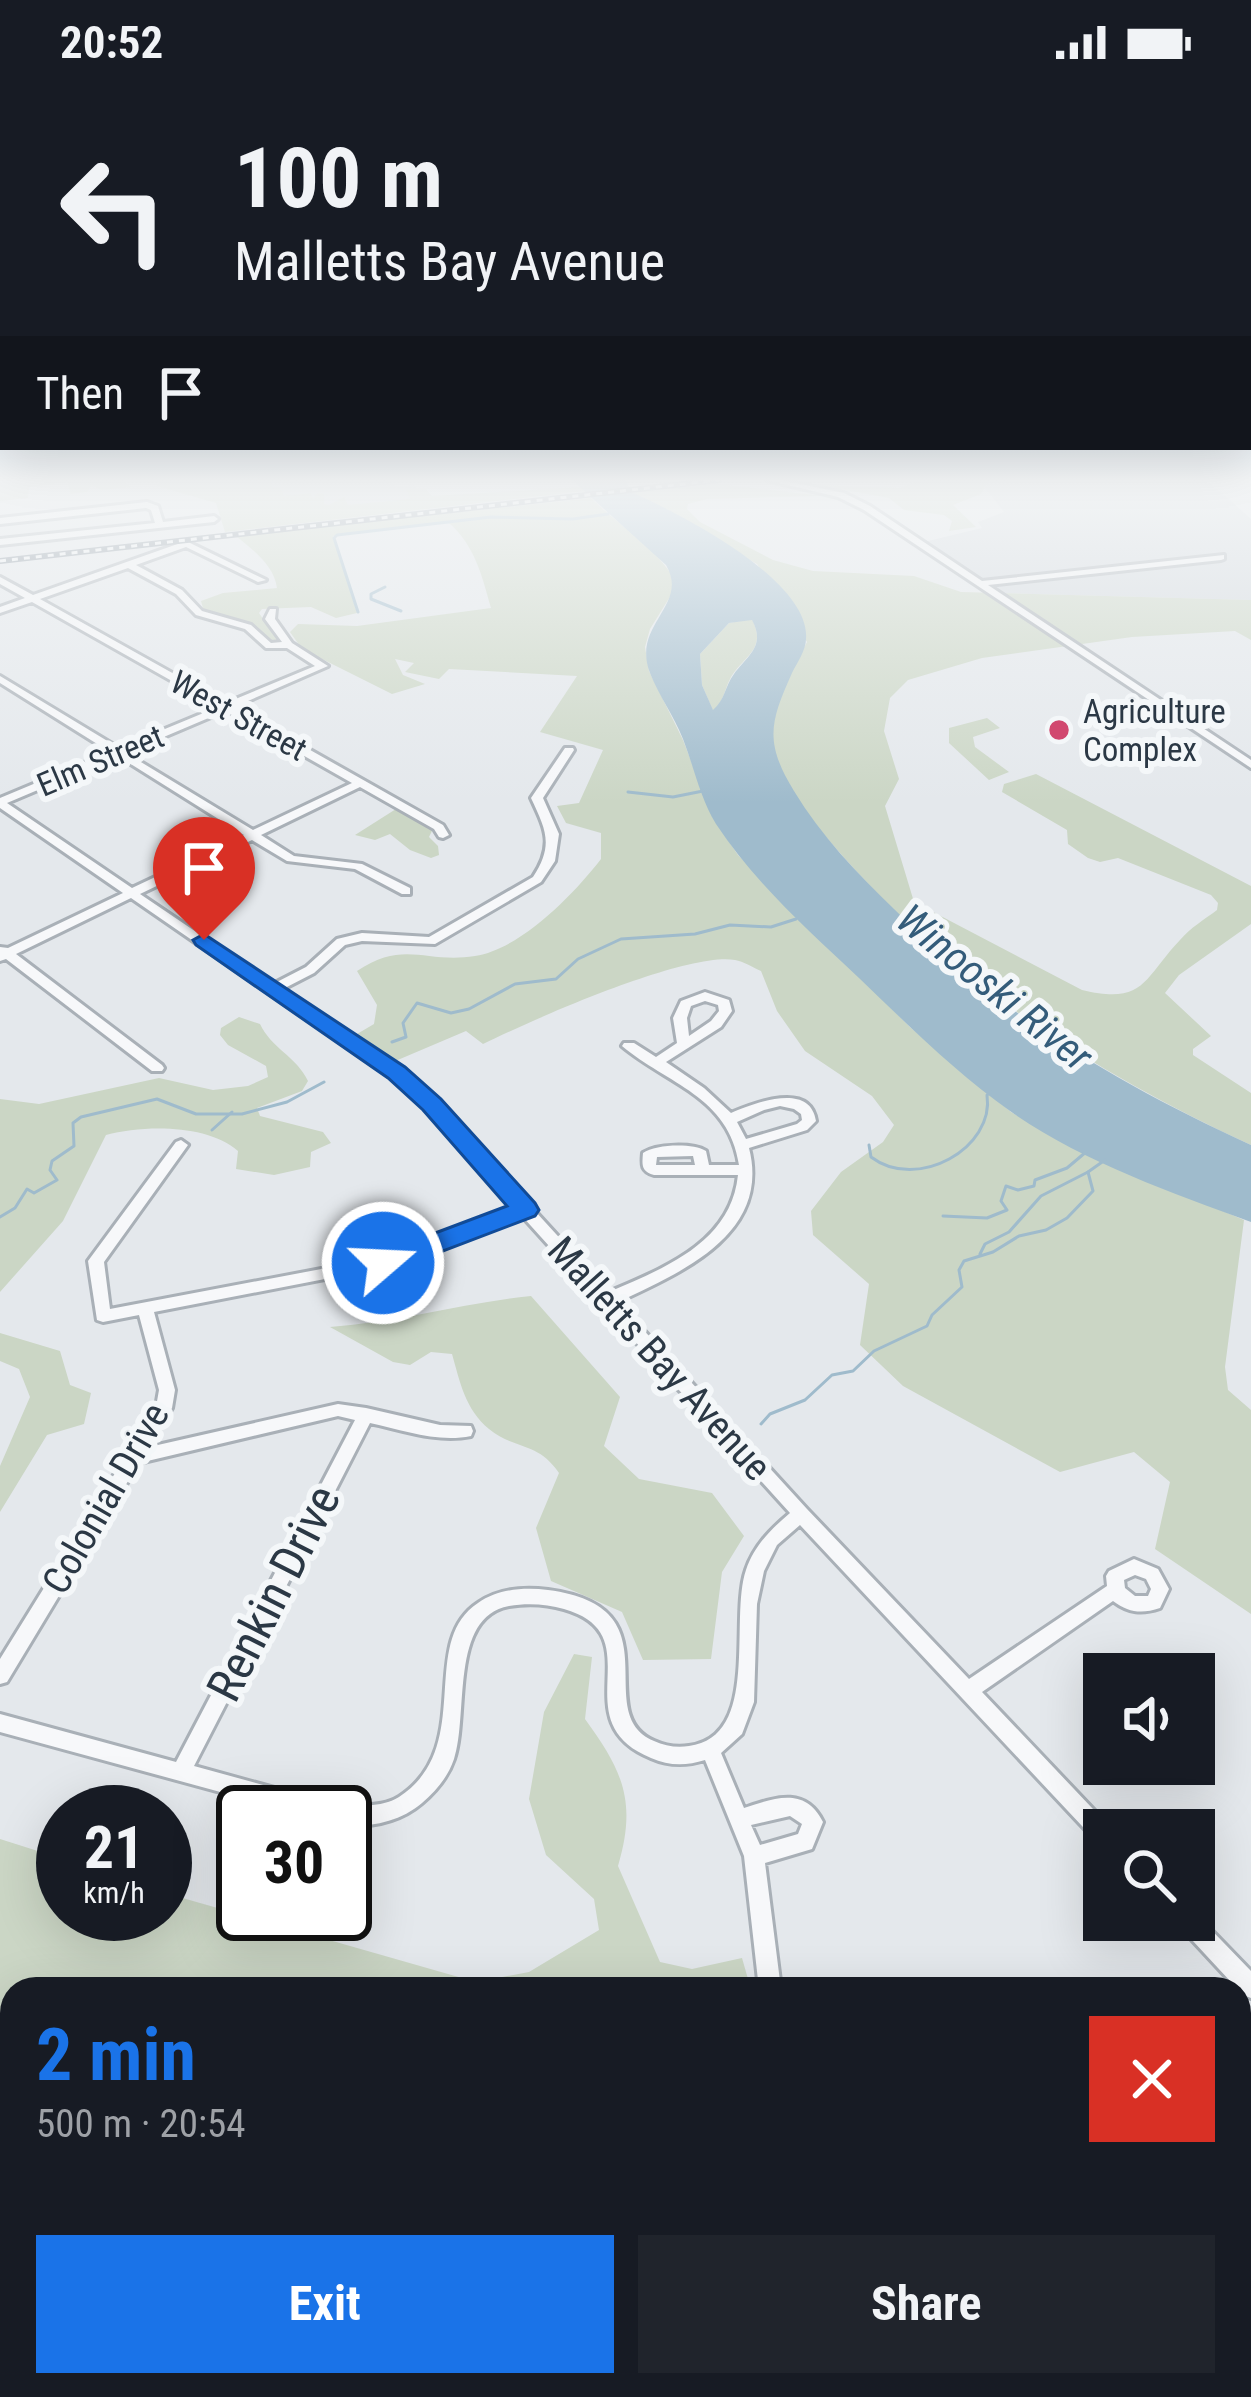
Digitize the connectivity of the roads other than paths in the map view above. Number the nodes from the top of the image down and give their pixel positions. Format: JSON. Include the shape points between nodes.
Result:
{"nodes":[{"id":1,"x":13,"y":588,"type":"edge"},
{"id":2,"x":62,"y":588,"type":"edge"},
{"id":3,"x":172,"y":588,"type":"edge"},
{"id":4,"x":989,"y":588,"type":"edge"},
{"id":5,"x":31,"y":599,"type":"junction"},
{"id":6,"x":0,"y":610,"type":"edge"},
{"id":7,"x":273,"y":611,"type":"dead end"},
{"id":8,"x":289,"y":645,"type":"junction"},
{"id":9,"x":0,"y":679,"type":"edge"},
{"id":10,"x":225,"y":707,"type":"junction"},
{"id":11,"x":569,"y":750,"type":"dead end"},
{"id":12,"x":118,"y":752,"type":"junction"},
{"id":13,"x":1251,"y":765,"type":"edge"},
{"id":14,"x":360,"y":783,"type":"junction"},
{"id":15,"x":0,"y":802,"type":"edge"},
{"id":16,"x":253,"y":835,"type":"junction"},
{"id":17,"x":443,"y":835,"type":"dead end"},
{"id":18,"x":406,"y":891,"type":"dead end"},
{"id":19,"x":133,"y":892,"type":"junction"},
{"id":20,"x":2,"y":953,"type":"edge"},
{"id":21,"x":275,"y":988,"type":"junction"},
{"id":22,"x":683,"y":1042,"type":"dead end"},
{"id":23,"x":629,"y":1046,"type":"dead end"},
{"id":24,"x":656,"y":1063,"type":"junction"},
{"id":25,"x":158,"y":1068,"type":"dead end"},
{"id":26,"x":729,"y":1120,"type":"junction"},
{"id":27,"x":181,"y":1145,"type":"dead end"},
{"id":28,"x":742,"y":1145,"type":"junction"},
{"id":29,"x":704,"y":1170,"type":"dead end"},
{"id":30,"x":746,"y":1170,"type":"junction"},
{"id":31,"x":525,"y":1210,"type":"junction"},
{"id":32,"x":608,"y":1300,"type":"junction"},
{"id":33,"x":146,"y":1310,"type":"junction"},
{"id":34,"x":366,"y":1414,"type":"junction"},
{"id":35,"x":464,"y":1431,"type":"dead end"},
{"id":36,"x":135,"y":1457,"type":"junction"},
{"id":37,"x":801,"y":1514,"type":"junction"},
{"id":38,"x":1116,"y":1591,"type":"dead end"},
{"id":39,"x":0,"y":1676,"type":"edge"},
{"id":40,"x":968,"y":1691,"type":"junction"},
{"id":41,"x":0,"y":1723,"type":"edge"},
{"id":42,"x":710,"y":1749,"type":"junction"},
{"id":43,"x":181,"y":1772,"type":"junction"},
{"id":44,"x":229,"y":1785,"type":"edge"},
{"id":45,"x":372,"y":1813,"type":"edge"},
{"id":46,"x":1083,"y":1813,"type":"edge"},
{"id":47,"x":741,"y":1819,"type":"junction"},
{"id":48,"x":754,"y":1856,"type":"junction"},
{"id":49,"x":1207,"y":1941,"type":"edge"},
{"id":50,"x":769,"y":1977,"type":"edge"},
{"id":51,"x":1241,"y":1977,"type":"edge"}],
"edges":[{"from":1,"to":5,"type":"street","name":"West Street"},
{"from":2,"to":5,"type":"street"},
{"from":3,"to":8,"type":"street","via":[[199,614],[248,628],[268,646]]},
{"from":4,"to":13,"type":"street"},
{"from":5,"to":6,"type":"street"},
{"from":5,"to":10,"type":"street","name":"West Street"},
{"from":7,"to":8,"type":"street","name":"Elm Street","via":[[271,622]]},
{"from":8,"to":10,"type":"street","name":"Elm Street","via":[[323,666]]},
{"from":9,"to":12,"type":"street"},
{"from":10,"to":12,"type":"street","name":"Elm Street"},
{"from":10,"to":14,"type":"street","name":"West Street"},
{"from":11,"to":21,"type":"street","via":[[538,798],[553,834],[550,861],[537,879],[431,941],[335,944],[310,970]]},
{"from":12,"to":15,"type":"street","name":"Elm Street"},
{"from":12,"to":16,"type":"street"},
{"from":14,"to":16,"type":"street"},
{"from":14,"to":17,"type":"street","name":"West Street"},
{"from":15,"to":19,"type":"street","name":"Malletts Bay Avenue"},
{"from":16,"to":18,"type":"street","via":[[297,862],[358,866]]},
{"from":16,"to":19,"type":"street"},
{"from":19,"to":20,"type":"street"},
{"from":19,"to":21,"type":"street","name":"Malletts Bay Avenue"},
{"from":20,"to":25,"type":"street"},
{"from":21,"to":31,"type":"street","name":"Malletts Bay Avenue","via":[[414,1087]]},
{"from":22,"to":24,"type":"street"},
{"from":23,"to":24,"type":"street"},
{"from":24,"to":26,"type":"street"},
{"from":26,"to":28,"type":"street"},
{"from":26,"to":28,"type":"street","via":[[781,1101],[808,1112],[802,1127]]},
{"from":27,"to":33,"type":"street","via":[[94,1266],[103,1316]]},
{"from":28,"to":30,"type":"street"},
{"from":29,"to":30,"type":"street"},
{"from":30,"to":32,"type":"street","via":[[737,1208],[710,1244]]},
{"from":31,"to":32,"type":"street","name":"Malletts Bay Avenue"},
{"from":31,"to":33,"type":"street","via":[[392,1261]]},
{"from":32,"to":37,"type":"street","name":"Malletts Bay Avenue"},
{"from":33,"to":36,"type":"street","name":"Colonial Drive","via":[[167,1397]]},
{"from":34,"to":35,"type":"street"},
{"from":34,"to":36,"type":"street","via":[[338,1410]]},
{"from":34,"to":43,"type":"street","name":"Renkin Drive"},
{"from":36,"to":39,"type":"street","name":"Colonial Drive"},
{"from":37,"to":40,"type":"street","name":"Malletts Bay Avenue"},
{"from":37,"to":42,"type":"street","via":[[757,1558],[742,1715]]},
{"from":38,"to":40,"type":"street"},
{"from":40,"to":46,"type":"street","name":"Malletts Bay Avenue"},
{"from":41,"to":43,"type":"street"},
{"from":42,"to":45,"type":"street","via":[[677,1756],[635,1740],[615,1704],[609,1628],[569,1605],[512,1594],[484,1607],[466,1628],[448,1746],[433,1780],[392,1810]]},
{"from":42,"to":47,"type":"street"},
{"from":43,"to":44,"type":"street"},
{"from":47,"to":48,"type":"street"},
{"from":47,"to":48,"type":"street","via":[[791,1806],[813,1822],[805,1842]]},
{"from":48,"to":50,"type":"street"},
{"from":49,"to":51,"type":"street"}]}
